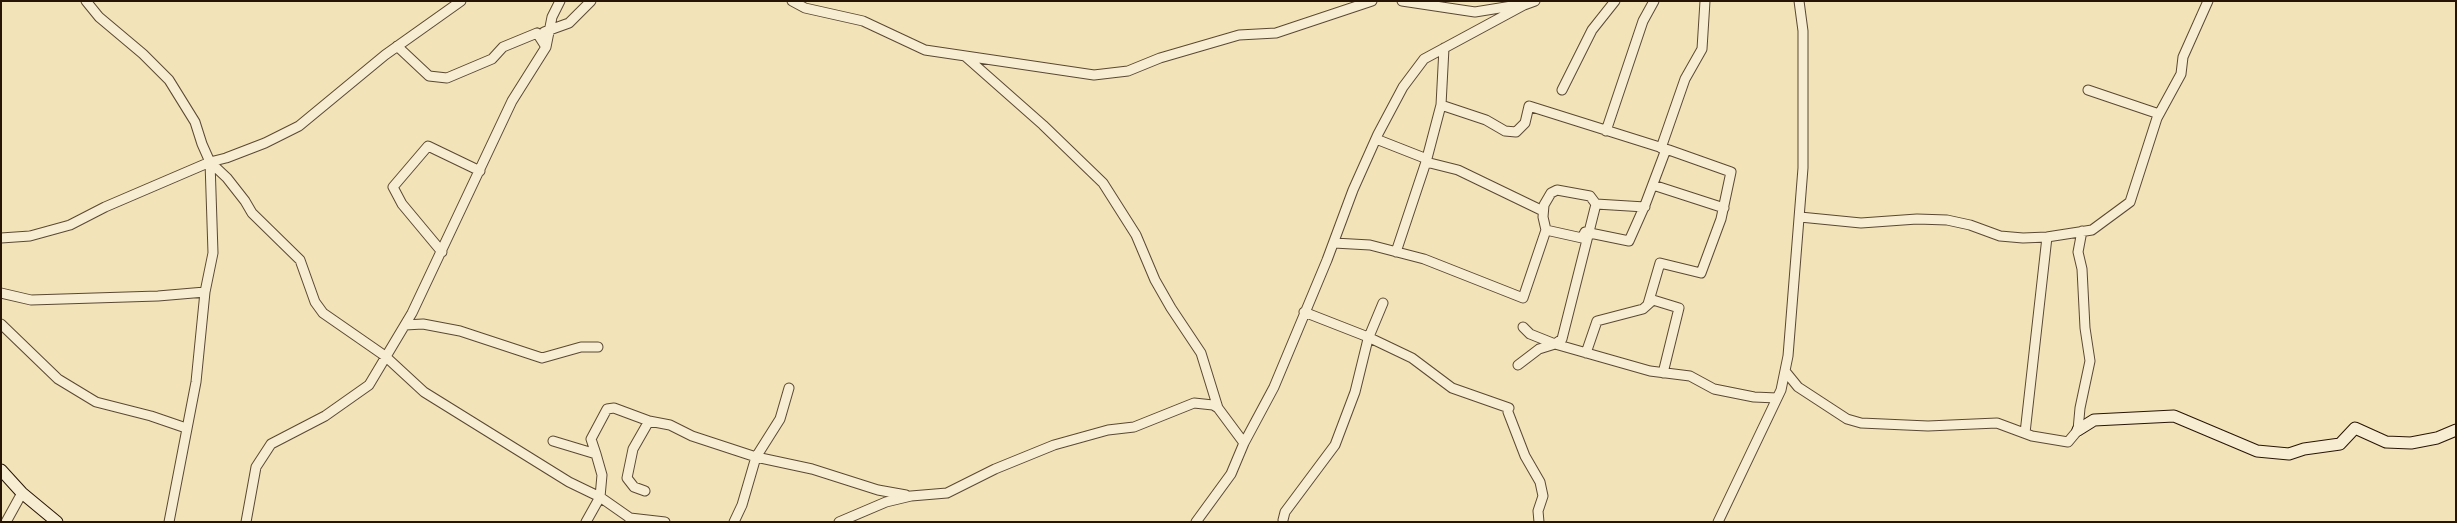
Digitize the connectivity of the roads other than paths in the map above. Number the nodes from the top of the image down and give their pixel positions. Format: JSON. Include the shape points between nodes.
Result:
{"nodes":[{"id":1,"x":86,"y":1,"type":"edge"},
{"id":2,"x":461,"y":1,"type":"edge"},
{"id":3,"x":560,"y":1,"type":"edge"},
{"id":4,"x":592,"y":1,"type":"edge"},
{"id":5,"x":792,"y":1,"type":"edge"},
{"id":6,"x":1372,"y":1,"type":"edge"},
{"id":7,"x":1402,"y":1,"type":"edge"},
{"id":8,"x":1535,"y":1,"type":"edge"},
{"id":9,"x":1615,"y":1,"type":"edge"},
{"id":10,"x":1654,"y":1,"type":"edge"},
{"id":11,"x":1705,"y":1,"type":"edge"},
{"id":12,"x":1789,"y":1,"type":"edge"},
{"id":13,"x":2208,"y":1,"type":"edge"},
{"id":14,"x":1799,"y":4,"type":"edge"},
{"id":15,"x":1524,"y":5,"type":"junction"},
{"id":16,"x":1461,"y":6,"type":"edge"},
{"id":17,"x":549,"y":30,"type":"junction"},
{"id":18,"x":537,"y":33,"type":"junction"},
{"id":19,"x":397,"y":46,"type":"junction"},
{"id":20,"x":546,"y":48,"type":"junction"},
{"id":21,"x":1444,"y":48,"type":"junction"},
{"id":22,"x":966,"y":56,"type":"junction"},
{"id":23,"x":1562,"y":90,"type":"dead end"},
{"id":24,"x":2088,"y":90,"type":"dead end"},
{"id":25,"x":1441,"y":105,"type":"junction"},
{"id":26,"x":2159,"y":114,"type":"junction"},
{"id":27,"x":1606,"y":131,"type":"junction"},
{"id":28,"x":1376,"y":139,"type":"junction"},
{"id":29,"x":1665,"y":149,"type":"junction"},
{"id":30,"x":1427,"y":161,"type":"junction"},
{"id":31,"x":210,"y":162,"type":"junction"},
{"id":32,"x":480,"y":171,"type":"junction"},
{"id":33,"x":1654,"y":185,"type":"junction"},
{"id":34,"x":1596,"y":204,"type":"junction"},
{"id":35,"x":1644,"y":207,"type":"junction"},
{"id":36,"x":1724,"y":208,"type":"junction"},
{"id":37,"x":1543,"y":211,"type":"junction"},
{"id":38,"x":1800,"y":217,"type":"junction"},
{"id":39,"x":1546,"y":230,"type":"junction"},
{"id":40,"x":2082,"y":231,"type":"junction"},
{"id":41,"x":1588,"y":233,"type":"junction"},
{"id":42,"x":2047,"y":237,"type":"junction"},
{"id":43,"x":1,"y":238,"type":"edge"},
{"id":44,"x":1334,"y":242,"type":"junction"},
{"id":45,"x":442,"y":252,"type":"junction"},
{"id":46,"x":1396,"y":252,"type":"junction"},
{"id":47,"x":205,"y":292,"type":"junction"},
{"id":48,"x":1,"y":293,"type":"edge"},
{"id":49,"x":1383,"y":303,"type":"dead end"},
{"id":50,"x":1648,"y":304,"type":"junction"},
{"id":51,"x":1304,"y":312,"type":"junction"},
{"id":52,"x":1,"y":324,"type":"edge"},
{"id":53,"x":405,"y":325,"type":"junction"},
{"id":54,"x":1523,"y":327,"type":"dead end"},
{"id":55,"x":1368,"y":337,"type":"junction"},
{"id":56,"x":1555,"y":344,"type":"junction"},
{"id":57,"x":598,"y":347,"type":"dead end"},
{"id":58,"x":1586,"y":354,"type":"junction"},
{"id":59,"x":385,"y":356,"type":"junction"},
{"id":60,"x":1518,"y":365,"type":"dead end"},
{"id":61,"x":1785,"y":371,"type":"junction"},
{"id":62,"x":1663,"y":373,"type":"junction"},
{"id":63,"x":789,"y":388,"type":"dead end"},
{"id":64,"x":1777,"y":398,"type":"junction"},
{"id":65,"x":1218,"y":408,"type":"junction"},
{"id":66,"x":649,"y":421,"type":"junction"},
{"id":67,"x":186,"y":428,"type":"junction"},
{"id":68,"x":2078,"y":430,"type":"junction"},
{"id":69,"x":2456,"y":430,"type":"edge"},
{"id":70,"x":2025,"y":433,"type":"junction"},
{"id":71,"x":552,"y":441,"type":"dead end"},
{"id":72,"x":1244,"y":443,"type":"junction"},
{"id":73,"x":596,"y":454,"type":"junction"},
{"id":74,"x":756,"y":457,"type":"junction"},
{"id":75,"x":1,"y":470,"type":"edge"},
{"id":76,"x":645,"y":491,"type":"dead end"},
{"id":77,"x":22,"y":492,"type":"junction"},
{"id":78,"x":911,"y":496,"type":"junction"},
{"id":79,"x":600,"y":497,"type":"junction"},
{"id":80,"x":630,"y":520,"type":"edge"},
{"id":81,"x":1284,"y":520,"type":"dead end"},
{"id":82,"x":6,"y":522,"type":"edge"},
{"id":83,"x":57,"y":522,"type":"edge"},
{"id":84,"x":169,"y":522,"type":"edge"},
{"id":85,"x":246,"y":522,"type":"edge"},
{"id":86,"x":586,"y":522,"type":"edge"},
{"id":87,"x":665,"y":522,"type":"edge"},
{"id":88,"x":734,"y":522,"type":"edge"},
{"id":89,"x":839,"y":522,"type":"edge"},
{"id":90,"x":1196,"y":522,"type":"edge"},
{"id":91,"x":1539,"y":522,"type":"edge"},
{"id":92,"x":1718,"y":522,"type":"edge"}],
"edges":[{"from":1,"to":31,"type":"street","via":[[99,17],[169,80],[195,122]]},
{"from":2,"to":19,"type":"street"},
{"from":3,"to":17,"type":"street"},
{"from":4,"to":17,"type":"street","via":[[568,23]]},
{"from":5,"to":22,"type":"street","via":[[805,8],[863,21],[925,50]]},
{"from":6,"to":22,"type":"street","via":[[1276,33],[1239,35],[1128,71],[1094,75]]},
{"from":7,"to":16,"type":"street"},
{"from":8,"to":15,"type":"street"},
{"from":9,"to":23,"type":"street","via":[[1592,30]]},
{"from":10,"to":27,"type":"street","via":[[1643,21]]},
{"from":11,"to":29,"type":"street","via":[[1702,49],[1685,79]]},
{"from":12,"to":14,"type":"street"},
{"from":13,"to":26,"type":"street","via":[[2183,57],[2181,74]]},
{"from":14,"to":38,"type":"street","via":[[1803,31]]},
{"from":15,"to":16,"type":"street","via":[[1475,12]]},
{"from":15,"to":21,"type":"street"},
{"from":17,"to":18,"type":"street"},
{"from":17,"to":20,"type":"street"},
{"from":18,"to":19,"type":"street","via":[[504,47],[492,59],[447,78],[429,76]]},
{"from":18,"to":20,"type":"street"},
{"from":19,"to":31,"type":"street","via":[[300,126],[257,146]]},
{"from":20,"to":32,"type":"street","via":[[512,101]]},
{"from":21,"to":25,"type":"street"},
{"from":21,"to":28,"type":"street","via":[[1424,59],[1403,87]]},
{"from":22,"to":65,"type":"street","via":[[1103,183],[1136,235],[1171,308],[1201,353]]},
{"from":24,"to":26,"type":"street"},
{"from":25,"to":27,"type":"street","via":[[1486,120],[1505,132],[1516,132],[1525,123],[1529,106]]},
{"from":25,"to":30,"type":"street"},
{"from":26,"to":40,"type":"street","via":[[2130,202],[2092,230]]},
{"from":27,"to":29,"type":"street"},
{"from":28,"to":30,"type":"street"},
{"from":28,"to":44,"type":"street"},
{"from":29,"to":33,"type":"street"},
{"from":29,"to":36,"type":"street","via":[[1730,172]]},
{"from":30,"to":37,"type":"street","via":[[1458,170]]},
{"from":30,"to":46,"type":"street"},
{"from":31,"to":43,"type":"street","via":[[70,225],[30,236]]},
{"from":31,"to":47,"type":"street","via":[[213,253]]},
{"from":31,"to":59,"type":"street","via":[[227,178],[252,214],[300,260],[315,302],[323,313]]},
{"from":32,"to":45,"type":"street"},
{"from":32,"to":45,"type":"street","via":[[428,146],[393,187],[402,204]]},
{"from":33,"to":35,"type":"street"},
{"from":33,"to":36,"type":"street"},
{"from":34,"to":35,"type":"street"},
{"from":34,"to":37,"type":"street","via":[[1590,196],[1557,190],[1551,192]]},
{"from":34,"to":41,"type":"street"},
{"from":35,"to":41,"type":"street","via":[[1629,241]]},
{"from":36,"to":50,"type":"street","via":[[1701,273],[1660,264]]},
{"from":37,"to":39,"type":"street"},
{"from":38,"to":42,"type":"street","via":[[1861,223],[1947,220],[2000,236]]},
{"from":38,"to":61,"type":"street"},
{"from":39,"to":41,"type":"street","via":[[1582,238],[1585,232]]},
{"from":39,"to":46,"type":"street","via":[[1524,298],[1424,258]]},
{"from":40,"to":42,"type":"street"},
{"from":40,"to":68,"type":"street","via":[[2078,252],[2090,362]]},
{"from":41,"to":56,"type":"street","via":[[1562,339]]},
{"from":42,"to":70,"type":"street"},
{"from":44,"to":46,"type":"street","via":[[1370,245]]},
{"from":44,"to":51,"type":"street"},
{"from":45,"to":53,"type":"street"},
{"from":47,"to":48,"type":"street","via":[[31,300]]},
{"from":47,"to":67,"type":"street","via":[[196,382]]},
{"from":49,"to":55,"type":"street"},
{"from":50,"to":58,"type":"street","via":[[1597,322]]},
{"from":50,"to":62,"type":"street","via":[[1652,300],[1679,308]]},
{"from":51,"to":55,"type":"street"},
{"from":51,"to":72,"type":"street","via":[[1274,387]]},
{"from":52,"to":67,"type":"street","via":[[58,379],[96,402]]},
{"from":53,"to":57,"type":"street","via":[[423,324],[460,331],[542,358],[581,347]]},
{"from":53,"to":59,"type":"street"},
{"from":54,"to":56,"type":"street","via":[[1530,334]]},
{"from":55,"to":81,"type":"street","via":[[1355,392],[1335,445],[1285,512]]},
{"from":55,"to":91,"type":"street","via":[[1412,358],[1452,388],[1508,410],[1525,456],[1540,482],[1543,496],[1538,511]]},
{"from":56,"to":58,"type":"street"},
{"from":56,"to":60,"type":"street","via":[[1539,349]]},
{"from":58,"to":62,"type":"street"},
{"from":59,"to":79,"type":"street","via":[[424,392],[569,482]]},
{"from":59,"to":85,"type":"street","via":[[369,385],[325,416],[271,444],[256,467]]},
{"from":61,"to":64,"type":"street"},
{"from":61,"to":70,"type":"street","via":[[1798,387],[1846,419],[1861,423],[1928,426],[1997,422]]},
{"from":62,"to":64,"type":"street","via":[[1690,376],[1722,390]]},
{"from":63,"to":74,"type":"street","via":[[780,420]]},
{"from":64,"to":92,"type":"street"},
{"from":65,"to":72,"type":"street"},
{"from":65,"to":78,"type":"street","via":[[1203,403],[1182,407],[1134,427],[1108,430],[1054,445],[947,493]]},
{"from":66,"to":73,"type":"street","via":[[614,408],[608,409],[591,439]]},
{"from":66,"to":74,"type":"street","via":[[670,425],[692,436]]},
{"from":66,"to":76,"type":"street","via":[[633,449],[626,478],[634,487]]},
{"from":67,"to":84,"type":"street"},
{"from":68,"to":69,"type":"street","via":[[2094,420],[2174,416],[2257,452],[2289,454],[2340,444],[2354,428],[2386,442],[2411,443]]},
{"from":68,"to":70,"type":"street","via":[[2068,442]]},
{"from":71,"to":73,"type":"street"},
{"from":72,"to":90,"type":"street","via":[[1231,474]]},
{"from":73,"to":79,"type":"street","via":[[602,475]]},
{"from":74,"to":78,"type":"street"},
{"from":74,"to":88,"type":"street"},
{"from":75,"to":77,"type":"street"},
{"from":77,"to":82,"type":"street"},
{"from":77,"to":83,"type":"street"},
{"from":78,"to":89,"type":"street","via":[[886,502]]},
{"from":79,"to":80,"type":"street"},
{"from":79,"to":86,"type":"street"},
{"from":80,"to":87,"type":"street"}]}
